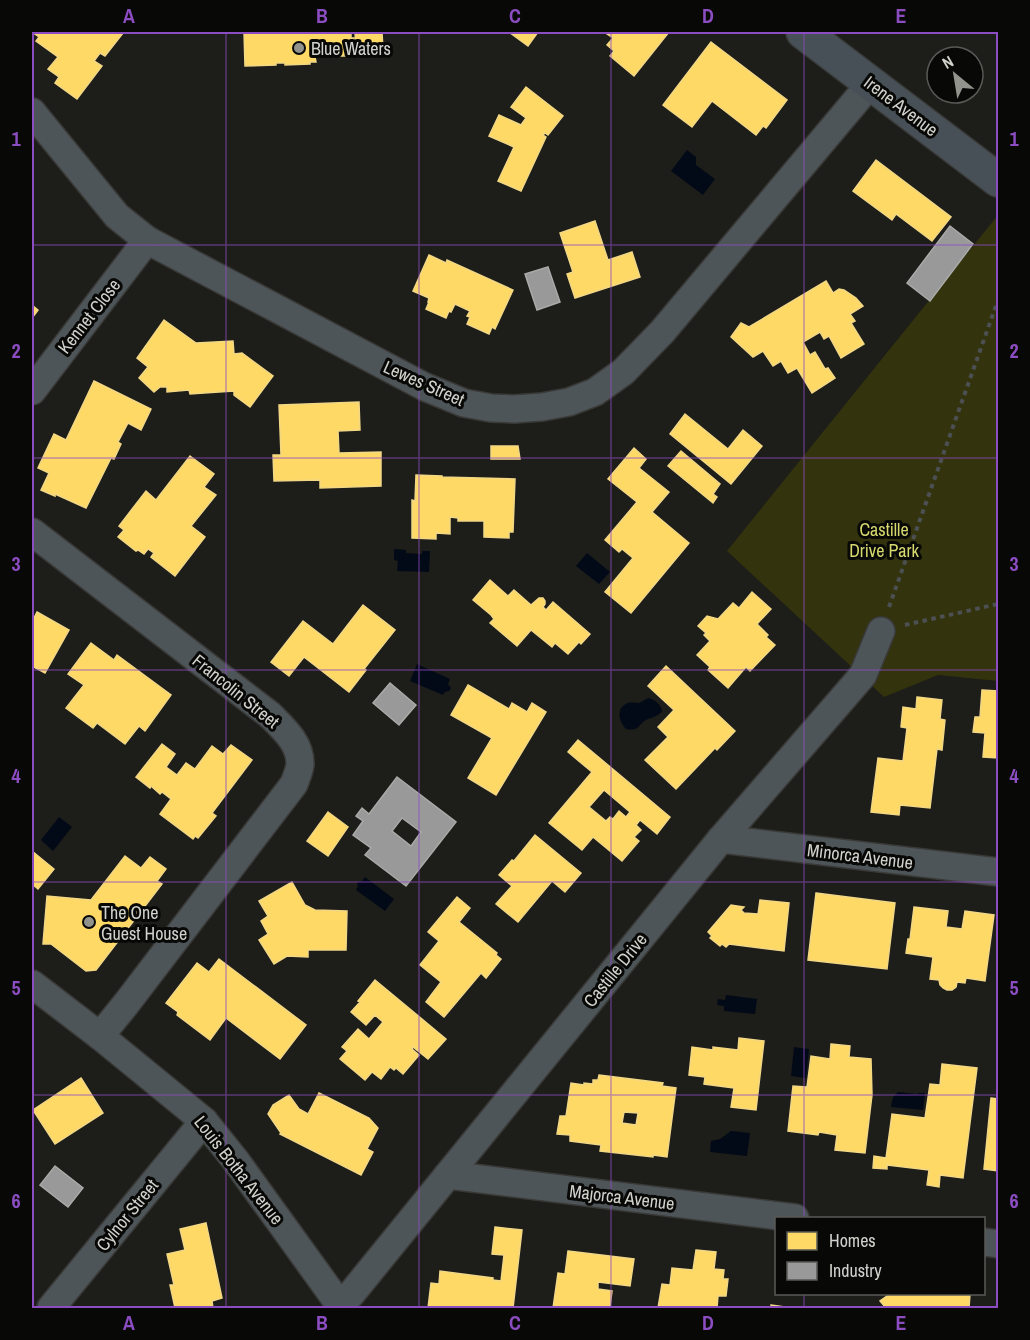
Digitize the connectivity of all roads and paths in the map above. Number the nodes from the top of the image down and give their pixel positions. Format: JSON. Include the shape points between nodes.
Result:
{"nodes":[{"id":1,"x":803,"y":32,"type":"edge"},
{"id":2,"x":871,"y":83,"type":"junction"},
{"id":3,"x":32,"y":112,"type":"edge"},
{"id":4,"x":999,"y":180,"type":"edge"},
{"id":5,"x":147,"y":240,"type":"junction"},
{"id":6,"x":999,"y":300,"type":"edge"},
{"id":7,"x":32,"y":391,"type":"edge"},
{"id":8,"x":32,"y":532,"type":"edge"},
{"id":9,"x":999,"y":604,"type":"edge"},
{"id":10,"x":881,"y":631,"type":"junction"},
{"id":11,"x":721,"y":839,"type":"junction"},
{"id":12,"x":999,"y":872,"type":"edge"},
{"id":13,"x":32,"y":984,"type":"edge"},
{"id":14,"x":100,"y":1036,"type":"junction"},
{"id":15,"x":204,"y":1121,"type":"junction"},
{"id":16,"x":448,"y":1175,"type":"junction"},
{"id":17,"x":787,"y":1217,"type":"edge"},
{"id":18,"x":341,"y":1307,"type":"edge"},
{"id":19,"x":51,"y":1308,"type":"edge"}],
"edges":[{"from":1,"to":2,"type":"street","name":"Irene Avenue"},
{"from":2,"to":4,"type":"street","name":"Irene Avenue"},
{"from":2,"to":5,"type":"street","name":"Lewes Street","via":[[662,332],[623,372],[595,393],[569,402],[514,409],[464,403],[425,387]]},
{"from":3,"to":5,"type":"street","name":"Lewes Street","via":[[117,216]]},
{"from":5,"to":7,"type":"street","name":"Kennet Close"},
{"from":6,"to":10,"type":"path"},
{"from":8,"to":14,"type":"street","name":"Francolin Street","via":[[270,715],[289,735],[299,757],[294,784]]},
{"from":9,"to":10,"type":"path"},
{"from":10,"to":11,"type":"street","name":"Castille Drive","via":[[863,675]]},
{"from":11,"to":12,"type":"street","name":"Minorca Avenue"},
{"from":11,"to":16,"type":"street","name":"Castille Drive"},
{"from":13,"to":14,"type":"street","name":"Louis Botha Avenue"},
{"from":14,"to":15,"type":"street","name":"Louis Botha Avenue"},
{"from":15,"to":18,"type":"street","name":"Louis Botha Avenue"},
{"from":15,"to":19,"type":"street","name":"Cylnor Street"},
{"from":16,"to":17,"type":"street","name":"Majorca Avenue"},
{"from":16,"to":18,"type":"street","name":"Castille Drive"}]}
